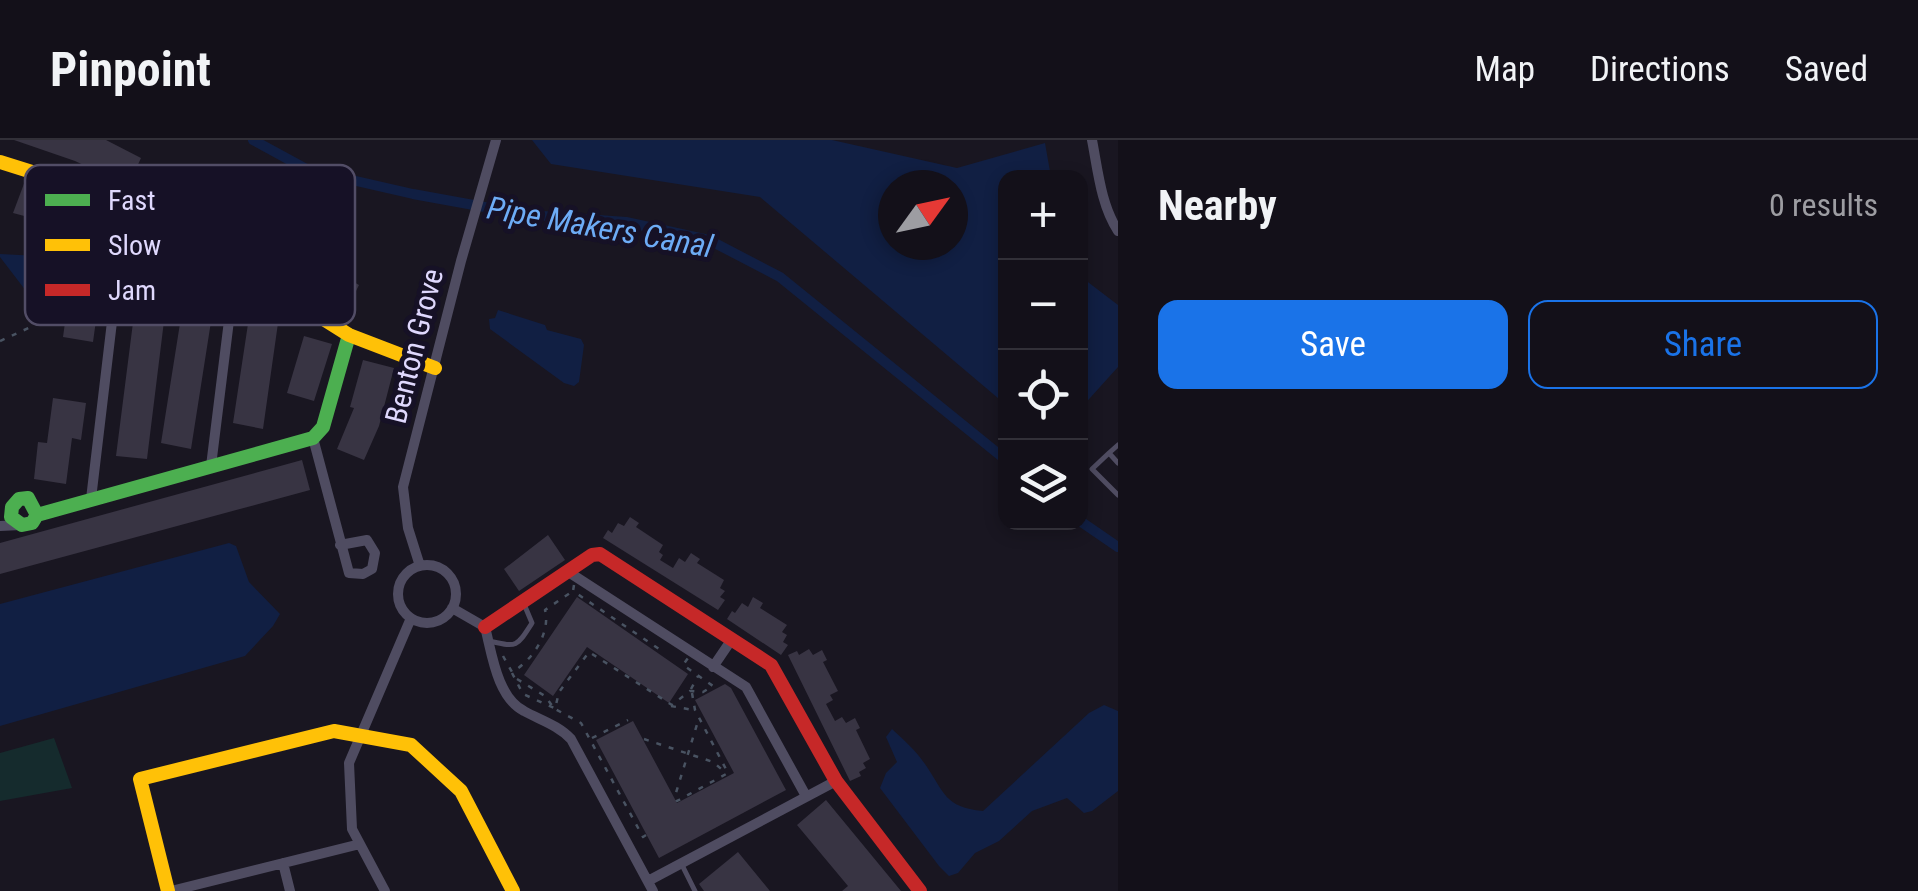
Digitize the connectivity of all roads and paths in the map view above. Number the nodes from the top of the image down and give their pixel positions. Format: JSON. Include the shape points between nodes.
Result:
{"nodes":[{"id":1,"x":496,"y":140,"type":"edge"},
{"id":2,"x":1092,"y":140,"type":"edge"},
{"id":3,"x":0,"y":162,"type":"edge"},
{"id":4,"x":25,"y":170,"type":"edge"},
{"id":5,"x":1118,"y":231,"type":"edge"},
{"id":6,"x":35,"y":325,"type":"edge"},
{"id":7,"x":111,"y":325,"type":"edge"},
{"id":8,"x":228,"y":325,"type":"edge"},
{"id":9,"x":333,"y":325,"type":"edge"},
{"id":10,"x":349,"y":335,"type":"junction"},
{"id":11,"x":0,"y":341,"type":"edge"},
{"id":12,"x":435,"y":368,"type":"junction"},
{"id":13,"x":312,"y":438,"type":"junction"},
{"id":14,"x":1118,"y":445,"type":"edge"},
{"id":15,"x":1109,"y":454,"type":"junction"},
{"id":16,"x":1118,"y":463,"type":"edge"},
{"id":17,"x":211,"y":466,"type":"junction"},
{"id":18,"x":1118,"y":495,"type":"edge"},
{"id":19,"x":91,"y":499,"type":"junction"},
{"id":20,"x":36,"y":514,"type":"junction"},
{"id":21,"x":0,"y":526,"type":"edge"},
{"id":22,"x":22,"y":526,"type":"junction"},
{"id":23,"x":340,"y":545,"type":"dead end"},
{"id":24,"x":420,"y":566,"type":"junction"},
{"id":25,"x":573,"y":575,"type":"junction"},
{"id":26,"x":573,"y":591,"type":"junction"},
{"id":27,"x":523,"y":603,"type":"junction"},
{"id":28,"x":452,"y":608,"type":"junction"},
{"id":29,"x":411,"y":618,"type":"junction"},
{"id":30,"x":492,"y":637,"type":"junction"},
{"id":31,"x":732,"y":639,"type":"junction"},
{"id":32,"x":672,"y":640,"type":"junction"},
{"id":33,"x":692,"y":653,"type":"junction"},
{"id":34,"x":713,"y":667,"type":"junction"},
{"id":35,"x":691,"y":671,"type":"junction"},
{"id":36,"x":512,"y":672,"type":"junction"},
{"id":37,"x":698,"y":676,"type":"junction"},
{"id":38,"x":515,"y":678,"type":"junction"},
{"id":39,"x":692,"y":689,"type":"junction"},
{"id":40,"x":670,"y":706,"type":"junction"},
{"id":41,"x":554,"y":708,"type":"junction"},
{"id":42,"x":695,"y":710,"type":"junction"},
{"id":43,"x":699,"y":718,"type":"junction"},
{"id":44,"x":628,"y":720,"type":"dead end"},
{"id":45,"x":362,"y":736,"type":"junction"},
{"id":46,"x":590,"y":738,"type":"junction"},
{"id":47,"x":644,"y":739,"type":"dead end"},
{"id":48,"x":688,"y":754,"type":"junction"},
{"id":49,"x":727,"y":774,"type":"junction"},
{"id":50,"x":836,"y":781,"type":"junction"},
{"id":51,"x":806,"y":796,"type":"junction"},
{"id":52,"x":646,"y":835,"type":"dead end"},
{"id":53,"x":360,"y":844,"type":"junction"},
{"id":54,"x":681,"y":863,"type":"junction"},
{"id":55,"x":283,"y":864,"type":"junction"},
{"id":56,"x":651,"y":886,"type":"edge"},
{"id":57,"x":170,"y":891,"type":"edge"},
{"id":58,"x":290,"y":891,"type":"edge"},
{"id":59,"x":385,"y":891,"type":"edge"},
{"id":60,"x":513,"y":891,"type":"edge"},
{"id":61,"x":696,"y":891,"type":"edge"},
{"id":62,"x":920,"y":891,"type":"edge"}],
"edges":[{"from":1,"to":12,"type":"street","name":"Benton Grove"},
{"from":2,"to":5,"type":"street"},
{"from":3,"to":4,"type":"street"},
{"from":6,"to":11,"type":"path"},
{"from":7,"to":19,"type":"street"},
{"from":8,"to":17,"type":"street"},
{"from":9,"to":10,"type":"street"},
{"from":10,"to":12,"type":"street"},
{"from":10,"to":13,"type":"street","via":[[323,426]]},
{"from":12,"to":24,"type":"street","name":"Benton Grove","via":[[404,486]]},
{"from":13,"to":17,"type":"street"},
{"from":13,"to":23,"type":"street"},
{"from":14,"to":15,"type":"lane"},
{"from":15,"to":16,"type":"lane"},
{"from":15,"to":18,"type":"lane","via":[[1092,470]]},
{"from":17,"to":19,"type":"street"},
{"from":19,"to":20,"type":"street"},
{"from":20,"to":22,"type":"street"},
{"from":20,"to":22,"type":"street","via":[[28,498],[19,499],[11,517]]},
{"from":21,"to":22,"type":"street"},
{"from":24,"to":28,"type":"street","via":[[439,568],[452,581]]},
{"from":24,"to":29,"type":"street","via":[[404,576],[398,594]]},
{"from":25,"to":26,"type":"path"},
{"from":25,"to":27,"type":"street"},
{"from":25,"to":31,"type":"street","via":[[600,554]]},
{"from":25,"to":32,"type":"street"},
{"from":26,"to":32,"type":"path","via":[[662,651]]},
{"from":26,"to":36,"type":"path","via":[[545,610],[546,632]]},
{"from":27,"to":30,"type":"street"},
{"from":27,"to":30,"type":"lane","via":[[532,624],[518,644]]},
{"from":28,"to":29,"type":"street","via":[[429,623]]},
{"from":28,"to":30,"type":"street"},
{"from":29,"to":45,"type":"street"},
{"from":30,"to":36,"type":"path"},
{"from":30,"to":56,"type":"street","via":[[498,677],[516,706],[572,739]]},
{"from":31,"to":34,"type":"street"},
{"from":31,"to":50,"type":"street","via":[[771,665]]},
{"from":32,"to":33,"type":"street"},
{"from":33,"to":34,"type":"street"},
{"from":33,"to":35,"type":"path","via":[[683,666]]},
{"from":34,"to":51,"type":"street","via":[[746,688]]},
{"from":35,"to":37,"type":"path"},
{"from":35,"to":39,"type":"path"},
{"from":36,"to":38,"type":"path"},
{"from":37,"to":39,"type":"path"},
{"from":37,"to":39,"type":"path","via":[[713,686]]},
{"from":38,"to":41,"type":"path"},
{"from":38,"to":41,"type":"path","via":[[526,696]]},
{"from":39,"to":40,"type":"path"},
{"from":39,"to":42,"type":"path"},
{"from":40,"to":41,"type":"path","via":[[589,652]]},
{"from":40,"to":42,"type":"path"},
{"from":41,"to":46,"type":"path","via":[[577,719]]},
{"from":42,"to":43,"type":"path"},
{"from":43,"to":48,"type":"path"},
{"from":43,"to":49,"type":"path"},
{"from":44,"to":46,"type":"path"},
{"from":45,"to":53,"type":"street","via":[[349,763],[352,829]]},
{"from":45,"to":57,"type":"street","via":[[334,731],[140,779]]},
{"from":45,"to":60,"type":"street","via":[[411,745],[461,791]]},
{"from":46,"to":52,"type":"path"},
{"from":47,"to":48,"type":"path"},
{"from":48,"to":49,"type":"path"},
{"from":48,"to":49,"type":"path","via":[[677,800]]},
{"from":50,"to":51,"type":"street"},
{"from":50,"to":62,"type":"street"},
{"from":51,"to":54,"type":"street"},
{"from":53,"to":55,"type":"street"},
{"from":53,"to":59,"type":"street"},
{"from":54,"to":56,"type":"street"},
{"from":54,"to":61,"type":"lane"},
{"from":55,"to":57,"type":"street"},
{"from":55,"to":58,"type":"street"}]}
